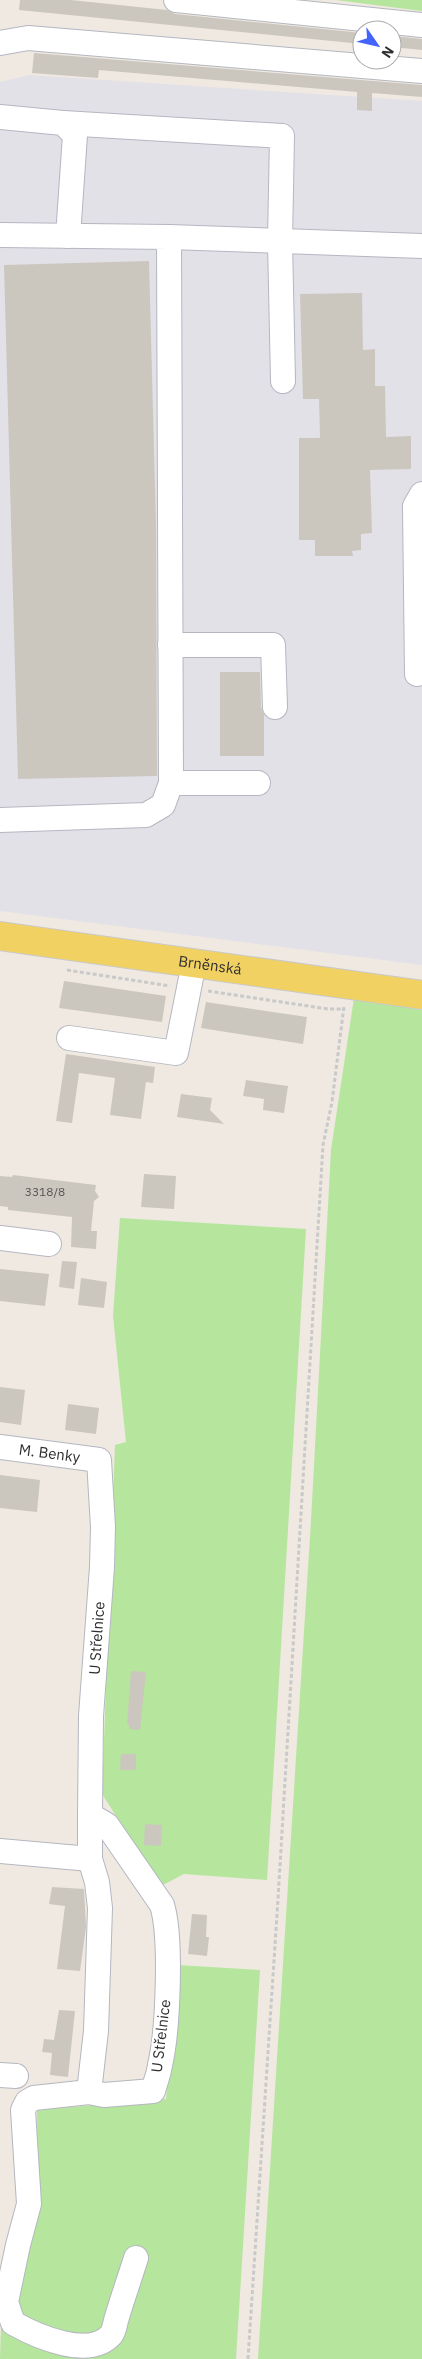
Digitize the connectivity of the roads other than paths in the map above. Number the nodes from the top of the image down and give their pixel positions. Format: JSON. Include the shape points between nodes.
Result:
{"nodes":[{"id":1,"x":176,"y":0,"type":"edge"},
{"id":2,"x":303,"y":6,"type":"edge"},
{"id":3,"x":422,"y":25,"type":"edge"},
{"id":4,"x":0,"y":43,"type":"edge"},
{"id":5,"x":422,"y":71,"type":"edge"},
{"id":6,"x":0,"y":117,"type":"edge"},
{"id":7,"x":63,"y":123,"type":"junction"},
{"id":8,"x":0,"y":235,"type":"edge"},
{"id":9,"x":68,"y":236,"type":"junction"},
{"id":10,"x":169,"y":237,"type":"junction"},
{"id":11,"x":280,"y":241,"type":"junction"},
{"id":12,"x":422,"y":246,"type":"edge"},
{"id":13,"x":282,"y":381,"type":"dead end"},
{"id":14,"x":422,"y":494,"type":"edge"},
{"id":15,"x":170,"y":645,"type":"junction"},
{"id":16,"x":417,"y":674,"type":"dead end"},
{"id":17,"x":275,"y":707,"type":"dead end"},
{"id":18,"x":170,"y":783,"type":"junction"},
{"id":19,"x":258,"y":783,"type":"dead end"},
{"id":20,"x":0,"y":820,"type":"edge"},
{"id":21,"x":0,"y":936,"type":"edge"},
{"id":22,"x":194,"y":963,"type":"junction"},
{"id":23,"x":422,"y":995,"type":"edge"},
{"id":24,"x":69,"y":1038,"type":"dead end"},
{"id":25,"x":0,"y":1238,"type":"edge"},
{"id":26,"x":49,"y":1244,"type":"dead end"},
{"id":27,"x":0,"y":1447,"type":"edge"},
{"id":28,"x":99,"y":1460,"type":"joint"},
{"id":29,"x":90,"y":1815,"type":"junction"},
{"id":30,"x":0,"y":1851,"type":"edge"},
{"id":31,"x":90,"y":1859,"type":"junction"},
{"id":32,"x":89,"y":2092,"type":"junction"},
{"id":33,"x":136,"y":2258,"type":"dead end"}],
"edges":[{"from":1,"to":2,"type":"street"},
{"from":2,"to":3,"type":"street"},
{"from":4,"to":5,"type":"street","via":[[28,38]]},
{"from":6,"to":7,"type":"street"},
{"from":7,"to":9,"type":"street","via":[[75,135]]},
{"from":7,"to":11,"type":"street","via":[[282,136]]},
{"from":8,"to":9,"type":"street"},
{"from":9,"to":10,"type":"street"},
{"from":10,"to":11,"type":"street"},
{"from":10,"to":15,"type":"street"},
{"from":11,"to":12,"type":"street"},
{"from":11,"to":13,"type":"street"},
{"from":14,"to":16,"type":"street","via":[[415,506]]},
{"from":15,"to":17,"type":"street","via":[[273,645]]},
{"from":15,"to":18,"type":"street"},
{"from":18,"to":19,"type":"street"},
{"from":18,"to":20,"type":"street","via":[[163,805],[146,815]]},
{"from":21,"to":22,"type":"main road","name":"Brněnská"},
{"from":22,"to":23,"type":"main road","name":"Brněnská"},
{"from":22,"to":24,"type":"street","via":[[176,1053]]},
{"from":25,"to":26,"type":"street"},
{"from":27,"to":28,"type":"street","name":"M. Benky"},
{"from":28,"to":29,"type":"street","name":"U Střelnice","via":[[102,1567],[90,1746]]},
{"from":29,"to":31,"type":"street","name":"U Střelnice"},
{"from":29,"to":32,"type":"street","name":"U Střelnice","via":[[107,1825],[162,1905],[166,1918],[167,1973],[164,2041],[153,2091],[104,2095]]},
{"from":30,"to":31,"type":"street"},
{"from":31,"to":32,"type":"street","name":"U Střelnice","via":[[100,1908],[96,2030]]},
{"from":32,"to":33,"type":"street","via":[[34,2098],[23,2110],[29,2204],[6,2302],[13,2323],[40,2338],[66,2346],[89,2349],[101,2346],[112,2333]]}]}
